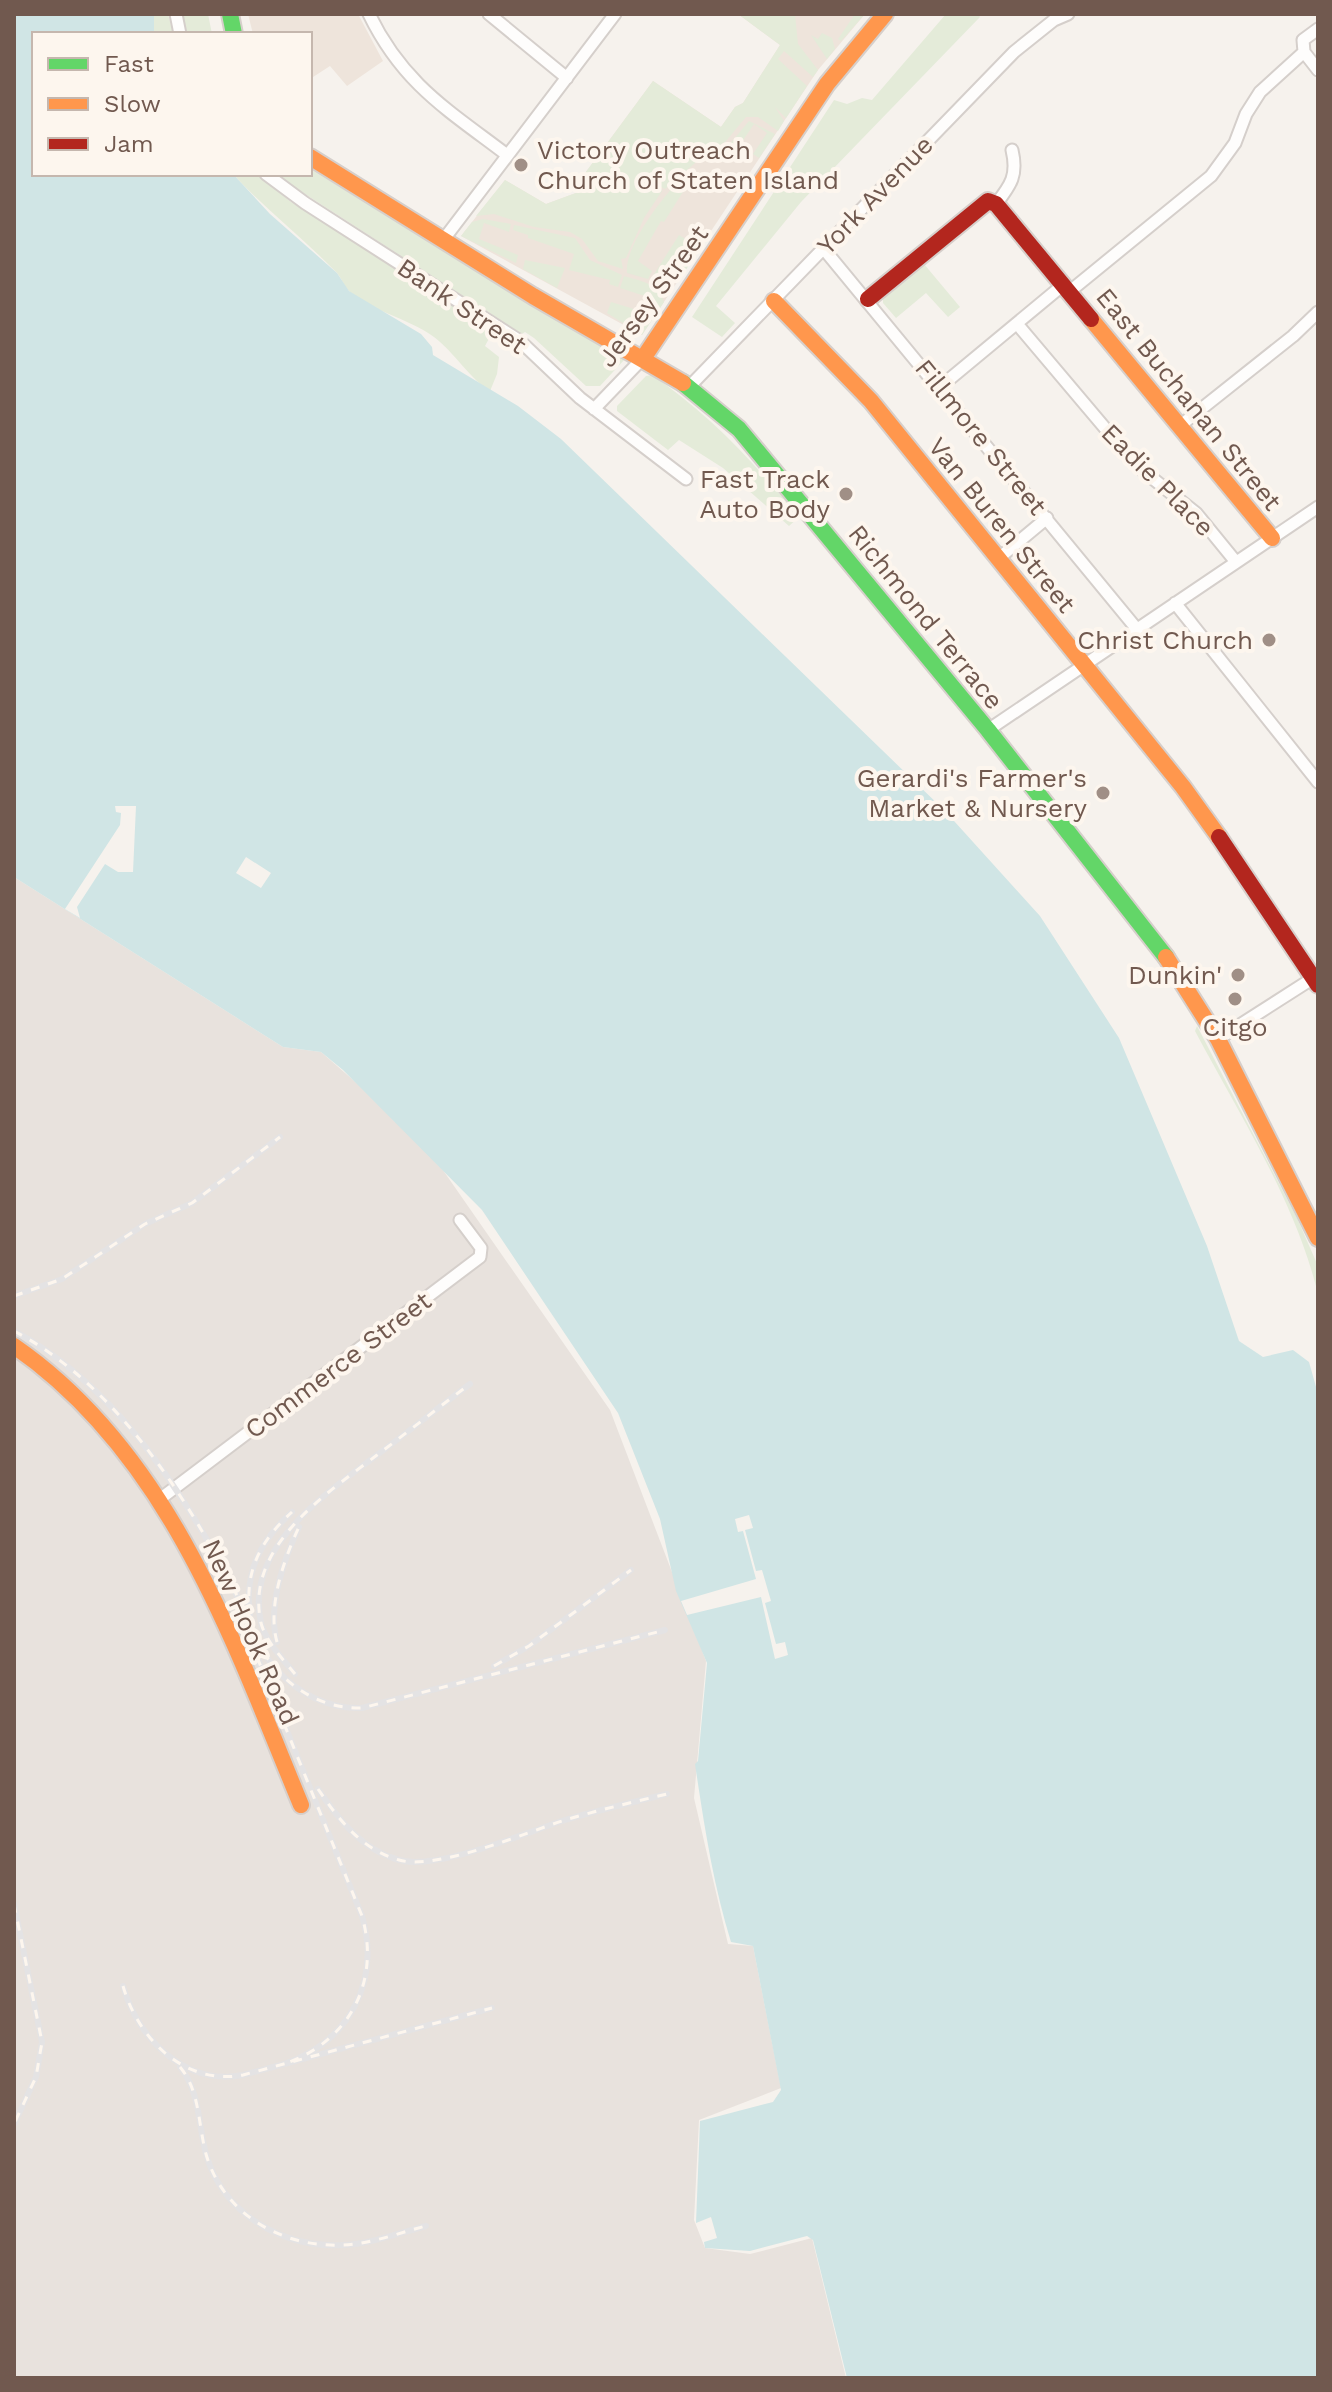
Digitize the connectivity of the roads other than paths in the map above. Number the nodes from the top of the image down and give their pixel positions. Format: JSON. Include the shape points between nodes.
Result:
{"nodes":[{"id":1,"x":369,"y":14,"type":"edge"},
{"id":2,"x":489,"y":14,"type":"edge"},
{"id":3,"x":615,"y":14,"type":"edge"},
{"id":4,"x":885,"y":14,"type":"edge"},
{"id":5,"x":1068,"y":14,"type":"edge"},
{"id":6,"x":1318,"y":29,"type":"edge"},
{"id":7,"x":1304,"y":52,"type":"junction"},
{"id":8,"x":1318,"y":70,"type":"edge"},
{"id":9,"x":567,"y":78,"type":"junction"},
{"id":10,"x":312,"y":148,"type":"edge"},
{"id":11,"x":1012,"y":150,"type":"dead end"},
{"id":12,"x":507,"y":155,"type":"junction"},
{"id":13,"x":312,"y":158,"type":"edge"},
{"id":14,"x":268,"y":176,"type":"edge"},
{"id":15,"x":342,"y":177,"type":"junction"},
{"id":16,"x":992,"y":203,"type":"junction"},
{"id":17,"x":444,"y":239,"type":"junction"},
{"id":18,"x":823,"y":248,"type":"junction"},
{"id":19,"x":1066,"y":288,"type":"junction"},
{"id":20,"x":868,"y":299,"type":"junction"},
{"id":21,"x":774,"y":301,"type":"junction"},
{"id":22,"x":1318,"y":312,"type":"edge"},
{"id":23,"x":1018,"y":325,"type":"junction"},
{"id":24,"x":644,"y":357,"type":"junction"},
{"id":25,"x":689,"y":387,"type":"junction"},
{"id":26,"x":940,"y":387,"type":"junction"},
{"id":27,"x":594,"y":409,"type":"junction"},
{"id":28,"x":1181,"y":425,"type":"junction"},
{"id":29,"x":686,"y":479,"type":"dead end"},
{"id":30,"x":1318,"y":507,"type":"edge"},
{"id":31,"x":1047,"y":518,"type":"junction"},
{"id":32,"x":1272,"y":538,"type":"junction"},
{"id":33,"x":999,"y":558,"type":"junction"},
{"id":34,"x":1236,"y":562,"type":"junction"},
{"id":35,"x":1175,"y":603,"type":"junction"},
{"id":36,"x":1136,"y":628,"type":"junction"},
{"id":37,"x":1084,"y":663,"type":"junction"},
{"id":38,"x":988,"y":730,"type":"junction"},
{"id":39,"x":1318,"y":782,"type":"edge"},
{"id":40,"x":1316,"y":979,"type":"edge"},
{"id":41,"x":1218,"y":1039,"type":"junction"},
{"id":42,"x":460,"y":1220,"type":"dead end"},
{"id":43,"x":1318,"y":1238,"type":"edge"},
{"id":44,"x":14,"y":1346,"type":"edge"},
{"id":45,"x":160,"y":1499,"type":"junction"},
{"id":46,"x":301,"y":1805,"type":"dead end"}],
"edges":[{"from":1,"to":12,"type":"street","via":[[421,90]]},
{"from":2,"to":9,"type":"street"},
{"from":3,"to":9,"type":"street"},
{"from":4,"to":24,"type":"street","name":"Jersey Street","via":[[827,84]]},
{"from":5,"to":18,"type":"street","name":"York Avenue","via":[[1014,52]]},
{"from":6,"to":7,"type":"street","via":[[1303,40]]},
{"from":7,"to":8,"type":"street"},
{"from":7,"to":19,"type":"street","via":[[1260,92],[1235,143],[1211,176]]},
{"from":9,"to":12,"type":"street"},
{"from":10,"to":15,"type":"street","name":"Richmond Terrace"},
{"from":11,"to":16,"type":"street","via":[[1017,169],[1012,185]]},
{"from":12,"to":17,"type":"street"},
{"from":13,"to":15,"type":"street","name":"Richmond Terrace"},
{"from":14,"to":27,"type":"street","name":"Bank Street","via":[[520,341]]},
{"from":15,"to":17,"type":"street","name":"Richmond Terrace"},
{"from":16,"to":19,"type":"street","name":"East Buchanan Street"},
{"from":16,"to":20,"type":"street"},
{"from":17,"to":24,"type":"street","name":"Richmond Terrace","via":[[578,323]]},
{"from":18,"to":20,"type":"street","name":"Fillmore Street"},
{"from":18,"to":21,"type":"street","name":"York Avenue"},
{"from":19,"to":23,"type":"street"},
{"from":19,"to":28,"type":"street","name":"East Buchanan Street"},
{"from":20,"to":26,"type":"street","name":"Fillmore Street"},
{"from":21,"to":25,"type":"street","name":"York Avenue"},
{"from":21,"to":33,"type":"street","name":"Van Buren Street","via":[[862,392]]},
{"from":22,"to":28,"type":"street"},
{"from":23,"to":26,"type":"street"},
{"from":23,"to":34,"type":"street","name":"Eadie Place","via":[[1137,466],[1196,513]]},
{"from":24,"to":25,"type":"street","name":"Richmond Terrace"},
{"from":24,"to":27,"type":"street","name":"Jersey Street"},
{"from":25,"to":38,"type":"street","name":"Richmond Terrace","via":[[758,450]]},
{"from":26,"to":31,"type":"street","name":"Fillmore Street"},
{"from":27,"to":29,"type":"street","name":"Bank Street"},
{"from":28,"to":32,"type":"street","name":"East Buchanan Street"},
{"from":30,"to":32,"type":"street"},
{"from":31,"to":33,"type":"street"},
{"from":31,"to":36,"type":"street","name":"Fillmore Street"},
{"from":32,"to":34,"type":"street"},
{"from":33,"to":37,"type":"street","name":"Van Buren Street"},
{"from":34,"to":35,"type":"street"},
{"from":35,"to":36,"type":"street"},
{"from":35,"to":39,"type":"street"},
{"from":36,"to":37,"type":"street"},
{"from":37,"to":38,"type":"street"},
{"from":37,"to":40,"type":"street","name":"Van Buren Street","via":[[1239,864]]},
{"from":38,"to":41,"type":"street","name":"Richmond Terrace","via":[[1157,943]]},
{"from":40,"to":41,"type":"street"},
{"from":41,"to":43,"type":"street","name":"Richmond Terrace"},
{"from":42,"to":45,"type":"street","name":"Commerce Street","via":[[481,1248],[480,1257]]},
{"from":44,"to":45,"type":"street","name":"New Hook Road","via":[[74,1393]]},
{"from":45,"to":46,"type":"street","name":"New Hook Road","via":[[220,1608]]}]}
